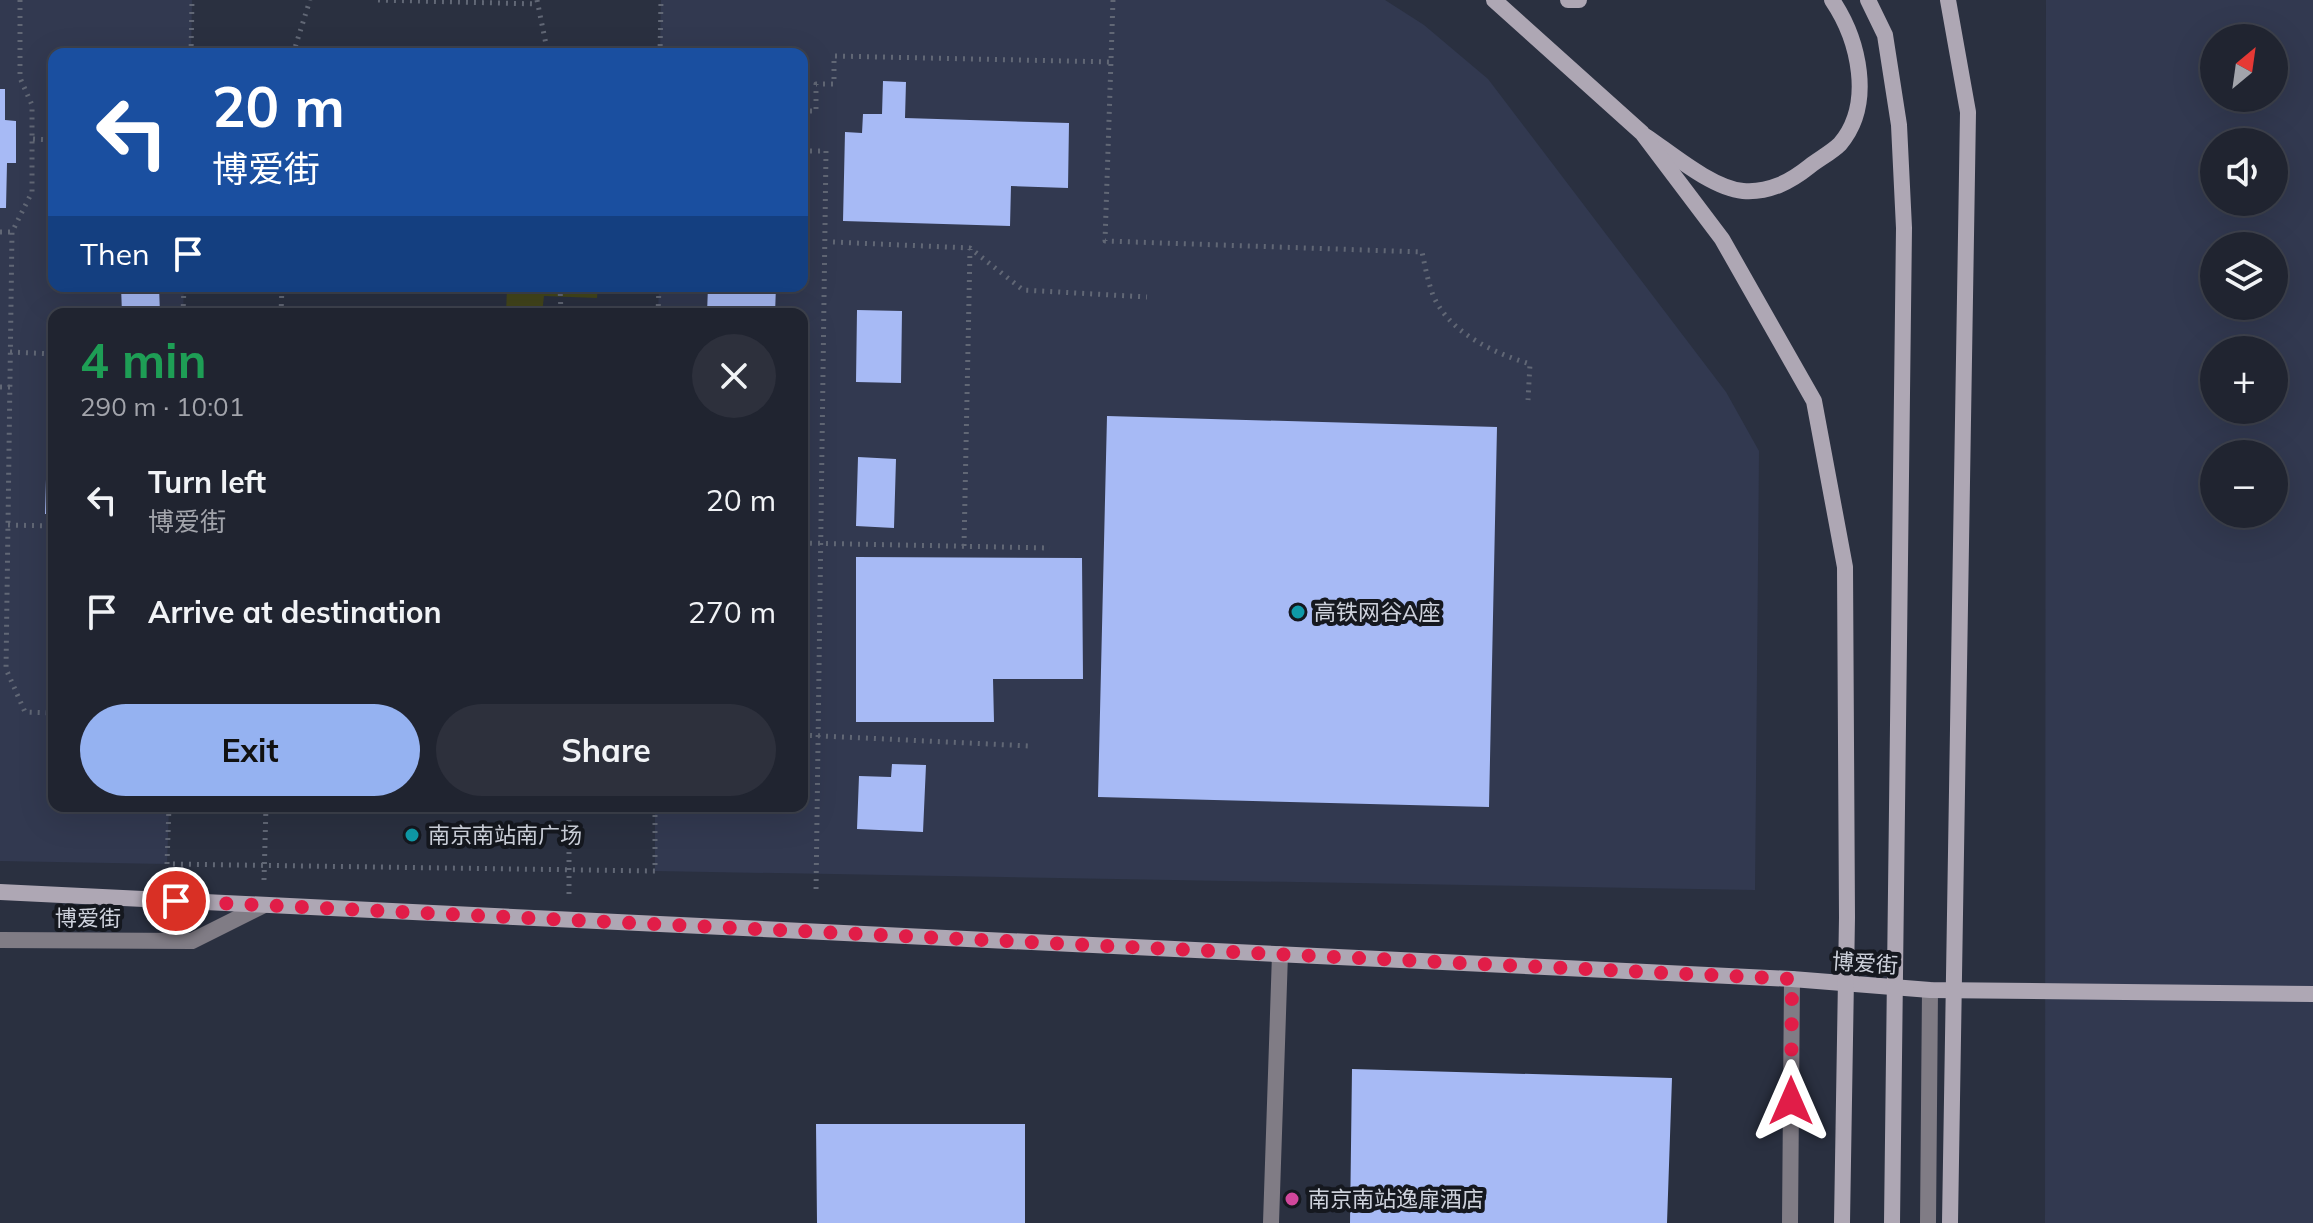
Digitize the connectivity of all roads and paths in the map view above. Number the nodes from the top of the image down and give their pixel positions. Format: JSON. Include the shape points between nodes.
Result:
{"nodes":[{"id":1,"x":20,"y":0,"type":"edge"},
{"id":2,"x":192,"y":0,"type":"edge"},
{"id":3,"x":310,"y":0,"type":"edge"},
{"id":4,"x":378,"y":0,"type":"edge"},
{"id":5,"x":661,"y":0,"type":"edge"},
{"id":6,"x":1113,"y":0,"type":"edge"},
{"id":7,"x":1494,"y":0,"type":"edge"},
{"id":8,"x":1568,"y":0,"type":"edge"},
{"id":9,"x":1579,"y":0,"type":"edge"},
{"id":10,"x":1832,"y":0,"type":"edge"},
{"id":11,"x":1868,"y":0,"type":"edge"},
{"id":12,"x":1948,"y":0,"type":"edge"},
{"id":13,"x":537,"y":2,"type":"edge"},
{"id":14,"x":191,"y":48,"type":"edge"},
{"id":15,"x":295,"y":48,"type":"edge"},
{"id":16,"x":547,"y":48,"type":"edge"},
{"id":17,"x":660,"y":48,"type":"edge"},
{"id":18,"x":1112,"y":62,"type":"junction"},
{"id":19,"x":808,"y":111,"type":"edge"},
{"id":20,"x":1642,"y":133,"type":"junction"},
{"id":21,"x":33,"y":139,"type":"junction"},
{"id":22,"x":48,"y":140,"type":"edge"},
{"id":23,"x":808,"y":151,"type":"edge"},
{"id":24,"x":0,"y":232,"type":"edge"},
{"id":25,"x":12,"y":232,"type":"junction"},
{"id":26,"x":833,"y":242,"type":"dead end"},
{"id":27,"x":970,"y":248,"type":"junction"},
{"id":28,"x":1147,"y":297,"type":"dead end"},
{"id":29,"x":10,"y":352,"type":"junction"},
{"id":30,"x":48,"y":354,"type":"edge"},
{"id":31,"x":0,"y":387,"type":"edge"},
{"id":32,"x":10,"y":387,"type":"junction"},
{"id":33,"x":1528,"y":400,"type":"dead end"},
{"id":34,"x":8,"y":525,"type":"junction"},
{"id":35,"x":48,"y":526,"type":"edge"},
{"id":36,"x":808,"y":543,"type":"edge"},
{"id":37,"x":820,"y":543,"type":"junction"},
{"id":38,"x":964,"y":546,"type":"junction"},
{"id":39,"x":1050,"y":548,"type":"dead end"},
{"id":40,"x":4,"y":571,"type":"edge"},
{"id":41,"x":48,"y":713,"type":"edge"},
{"id":42,"x":808,"y":735,"type":"edge"},
{"id":43,"x":818,"y":736,"type":"junction"},
{"id":44,"x":1030,"y":746,"type":"dead end"},
{"id":45,"x":169,"y":812,"type":"edge"},
{"id":46,"x":266,"y":812,"type":"edge"},
{"id":47,"x":569,"y":812,"type":"edge"},
{"id":48,"x":655,"y":812,"type":"edge"},
{"id":49,"x":265,"y":866,"type":"junction"},
{"id":50,"x":570,"y":870,"type":"junction"},
{"id":51,"x":0,"y":892,"type":"edge"},
{"id":52,"x":816,"y":892,"type":"dead end"},
{"id":53,"x":264,"y":905,"type":"junction"},
{"id":54,"x":0,"y":940,"type":"edge"},
{"id":55,"x":1280,"y":954,"type":"junction"},
{"id":56,"x":1792,"y":979,"type":"junction"},
{"id":57,"x":1930,"y":990,"type":"junction"},
{"id":58,"x":2313,"y":994,"type":"edge"},
{"id":59,"x":1271,"y":1223,"type":"edge"},
{"id":60,"x":1790,"y":1223,"type":"edge"},
{"id":61,"x":1842,"y":1223,"type":"edge"},
{"id":62,"x":1892,"y":1223,"type":"edge"},
{"id":63,"x":1928,"y":1223,"type":"edge"},
{"id":64,"x":1950,"y":1223,"type":"edge"}],
"edges":[{"from":1,"to":21,"type":"path","via":[[20,78],[32,105]]},
{"from":2,"to":14,"type":"path"},
{"from":3,"to":15,"type":"path"},
{"from":4,"to":13,"type":"path"},
{"from":5,"to":17,"type":"path"},
{"from":6,"to":18,"type":"path"},
{"from":7,"to":20,"type":"main road","bridge":true},
{"from":8,"to":9,"type":"main road"},
{"from":10,"to":20,"type":"main road","via":[[1859,64],[1861,103],[1840,143],[1804,171],[1779,188],[1741,191],[1703,176]]},
{"from":11,"to":62,"type":"main road","bridge":true,"via":[[1885,35],[1899,125],[1904,228]]},
{"from":12,"to":64,"type":"main road","bridge":true,"via":[[1968,112]]},
{"from":13,"to":16,"type":"path"},
{"from":18,"to":19,"type":"path","via":[[834,56],[834,84],[816,84],[816,111]]},
{"from":18,"to":33,"type":"path","via":[[1105,241],[1422,252],[1434,297],[1451,319],[1480,344],[1530,364]]},
{"from":20,"to":61,"type":"main road","bridge":true,"via":[[1722,239],[1814,401],[1845,567]]},
{"from":21,"to":22,"type":"path"},
{"from":21,"to":25,"type":"path","via":[[32,192]]},
{"from":23,"to":37,"type":"path","via":[[826,151]]},
{"from":24,"to":25,"type":"path"},
{"from":25,"to":29,"type":"path"},
{"from":26,"to":27,"type":"path"},
{"from":27,"to":28,"type":"path","via":[[1023,290]]},
{"from":27,"to":38,"type":"path"},
{"from":29,"to":30,"type":"path"},
{"from":29,"to":32,"type":"path"},
{"from":31,"to":32,"type":"path"},
{"from":32,"to":34,"type":"path"},
{"from":34,"to":35,"type":"path"},
{"from":34,"to":40,"type":"path"},
{"from":36,"to":37,"type":"path"},
{"from":37,"to":38,"type":"path"},
{"from":37,"to":43,"type":"path"},
{"from":38,"to":39,"type":"path"},
{"from":40,"to":41,"type":"path","via":[[6,669],[25,712]]},
{"from":42,"to":43,"type":"path"},
{"from":43,"to":44,"type":"path"},
{"from":43,"to":52,"type":"path"},
{"from":45,"to":49,"type":"path","via":[[167,864]]},
{"from":46,"to":49,"type":"path"},
{"from":47,"to":50,"type":"path"},
{"from":48,"to":50,"type":"path","via":[[655,871]]},
{"from":49,"to":50,"type":"path"},
{"from":51,"to":53,"type":"main road","name":"博爱街"},
{"from":53,"to":54,"type":"street","name":"博爱街","via":[[192,941]]},
{"from":53,"to":55,"type":"main road","name":"博爱街"},
{"from":55,"to":56,"type":"main road","name":"博爱街"},
{"from":55,"to":59,"type":"street"},
{"from":56,"to":57,"type":"main road","name":"博爱街"},
{"from":56,"to":60,"type":"street"},
{"from":57,"to":58,"type":"main road","name":"博爱街"},
{"from":57,"to":63,"type":"street"}]}
